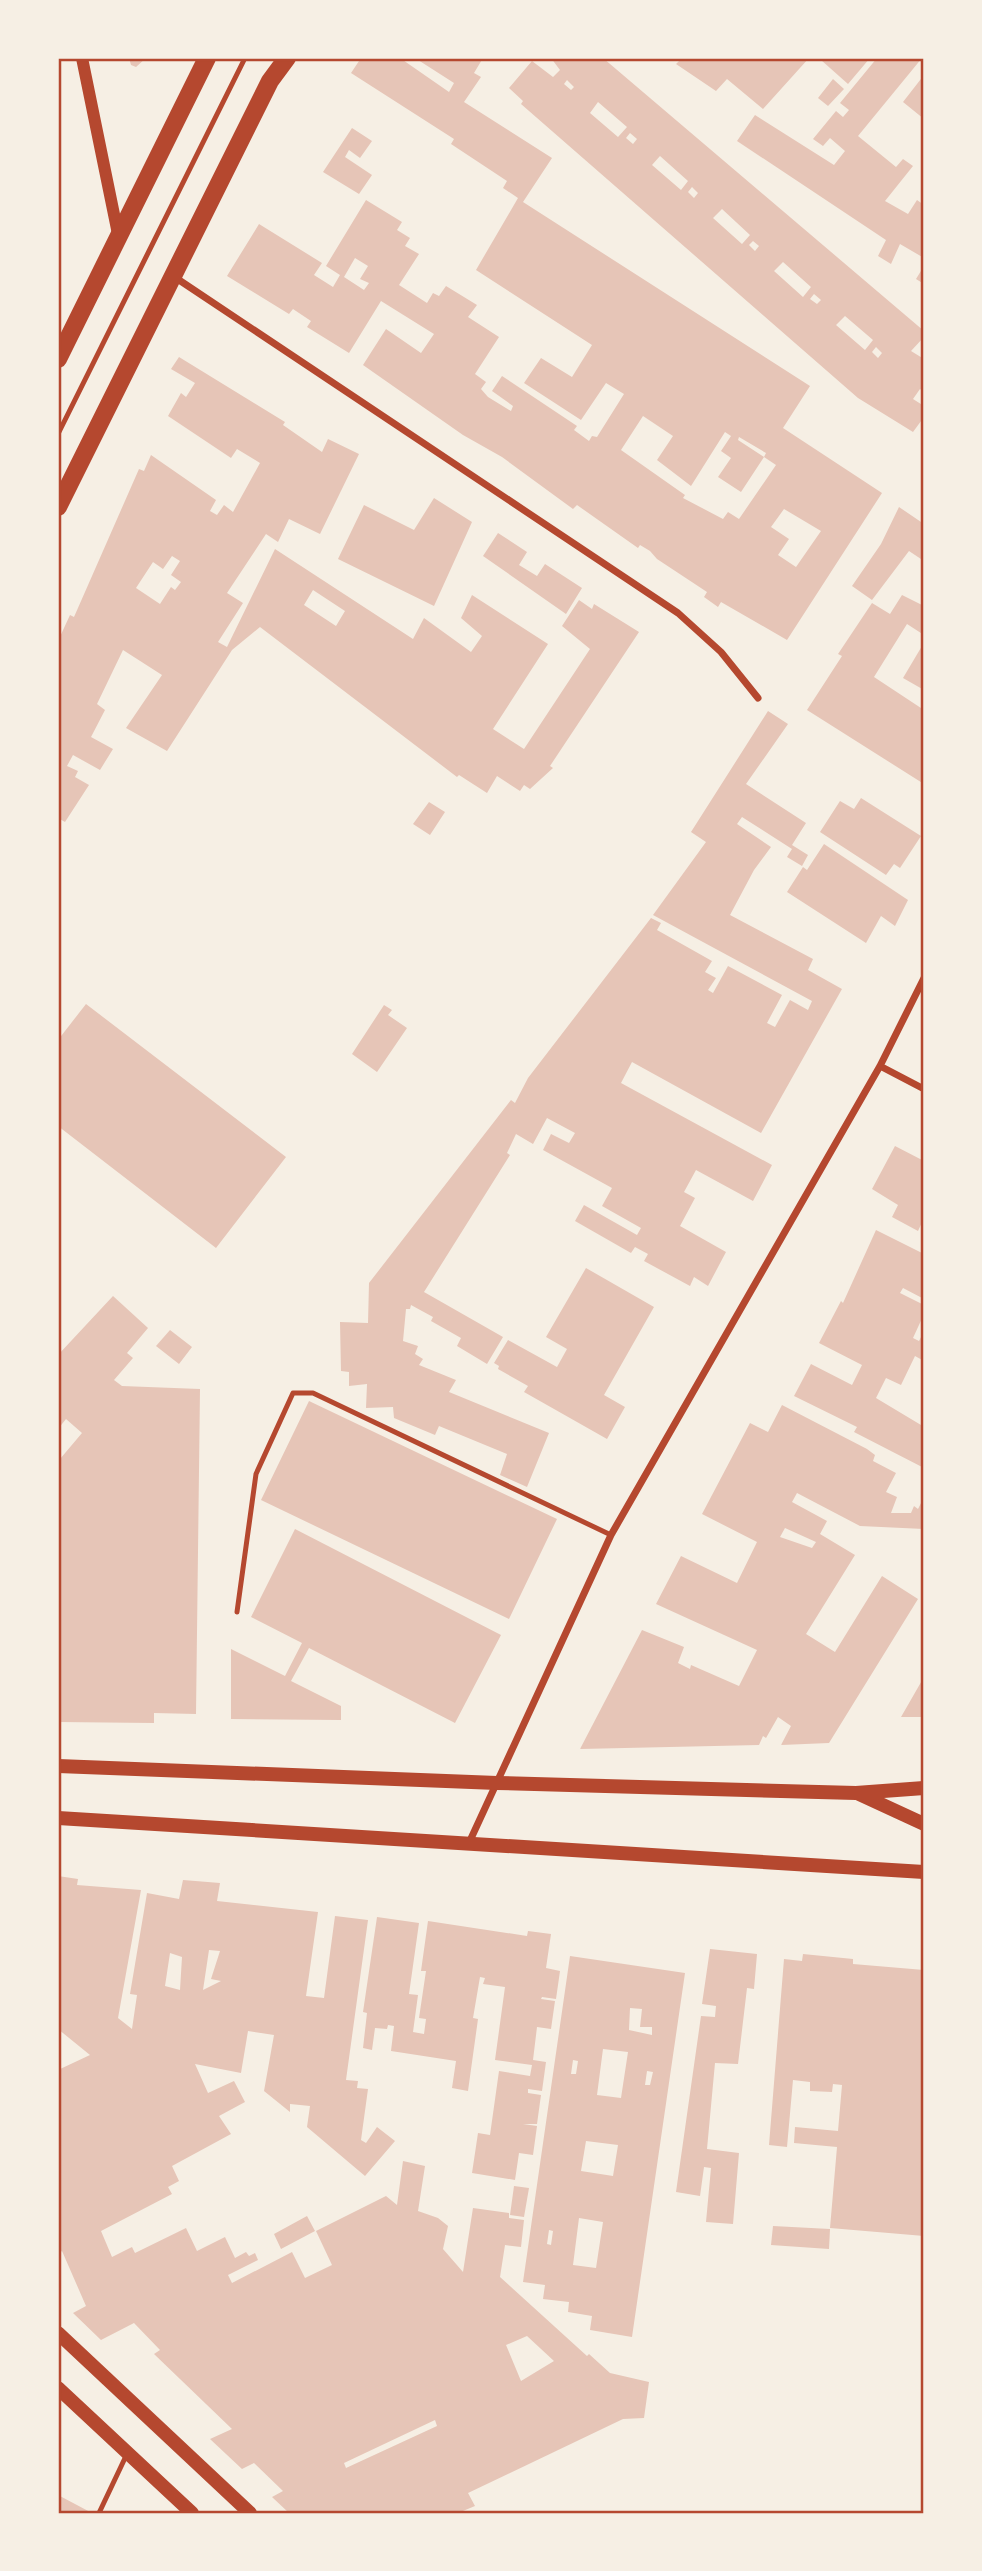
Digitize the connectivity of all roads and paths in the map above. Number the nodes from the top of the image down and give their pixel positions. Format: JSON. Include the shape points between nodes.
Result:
{"nodes":[{"id":1,"x":82,"y":58,"type":"edge"},
{"id":2,"x":207,"y":58,"type":"edge"},
{"id":3,"x":245,"y":58,"type":"edge"},
{"id":4,"x":287,"y":58,"type":"edge"},
{"id":5,"x":118,"y":234,"type":"junction"},
{"id":6,"x":172,"y":275,"type":"junction"},
{"id":7,"x":58,"y":359,"type":"edge"},
{"id":8,"x":58,"y":434,"type":"edge"},
{"id":9,"x":58,"y":507,"type":"edge"},
{"id":10,"x":758,"y":698,"type":"dead end"},
{"id":11,"x":924,"y":978,"type":"edge"},
{"id":12,"x":880,"y":1066,"type":"junction"},
{"id":13,"x":924,"y":1089,"type":"edge"},
{"id":14,"x":611,"y":1535,"type":"junction"},
{"id":15,"x":237,"y":1612,"type":"dead end"},
{"id":16,"x":58,"y":1766,"type":"edge"},
{"id":17,"x":497,"y":1783,"type":"junction"},
{"id":18,"x":924,"y":1788,"type":"edge"},
{"id":19,"x":856,"y":1793,"type":"junction"},
{"id":20,"x":58,"y":1818,"type":"edge"},
{"id":21,"x":924,"y":1824,"type":"edge"},
{"id":22,"x":468,"y":1846,"type":"junction"},
{"id":23,"x":924,"y":1872,"type":"edge"},
{"id":24,"x":58,"y":2333,"type":"edge"},
{"id":25,"x":58,"y":2388,"type":"edge"},
{"id":26,"x":128,"y":2453,"type":"junction"},
{"id":27,"x":99,"y":2513,"type":"edge"},
{"id":28,"x":192,"y":2513,"type":"edge"},
{"id":29,"x":250,"y":2513,"type":"edge"}],
"edges":[{"from":1,"to":5,"type":"street"},
{"from":2,"to":5,"type":"main road"},
{"from":3,"to":8,"type":"lane"},
{"from":4,"to":6,"type":"main road","via":[[270,81]]},
{"from":5,"to":7,"type":"main road"},
{"from":6,"to":9,"type":"main road"},
{"from":6,"to":10,"type":"street","via":[[678,613],[720,652]]},
{"from":11,"to":12,"type":"street"},
{"from":12,"to":13,"type":"street"},
{"from":12,"to":14,"type":"street"},
{"from":14,"to":15,"type":"lane","via":[[313,1392],[293,1394],[256,1474]]},
{"from":14,"to":17,"type":"street"},
{"from":16,"to":17,"type":"main road"},
{"from":17,"to":19,"type":"main road"},
{"from":17,"to":22,"type":"street"},
{"from":18,"to":19,"type":"main road"},
{"from":19,"to":21,"type":"main road"},
{"from":20,"to":22,"type":"main road"},
{"from":22,"to":23,"type":"main road"},
{"from":24,"to":29,"type":"main road"},
{"from":25,"to":26,"type":"main road"},
{"from":26,"to":27,"type":"lane"},
{"from":26,"to":28,"type":"main road"}]}
